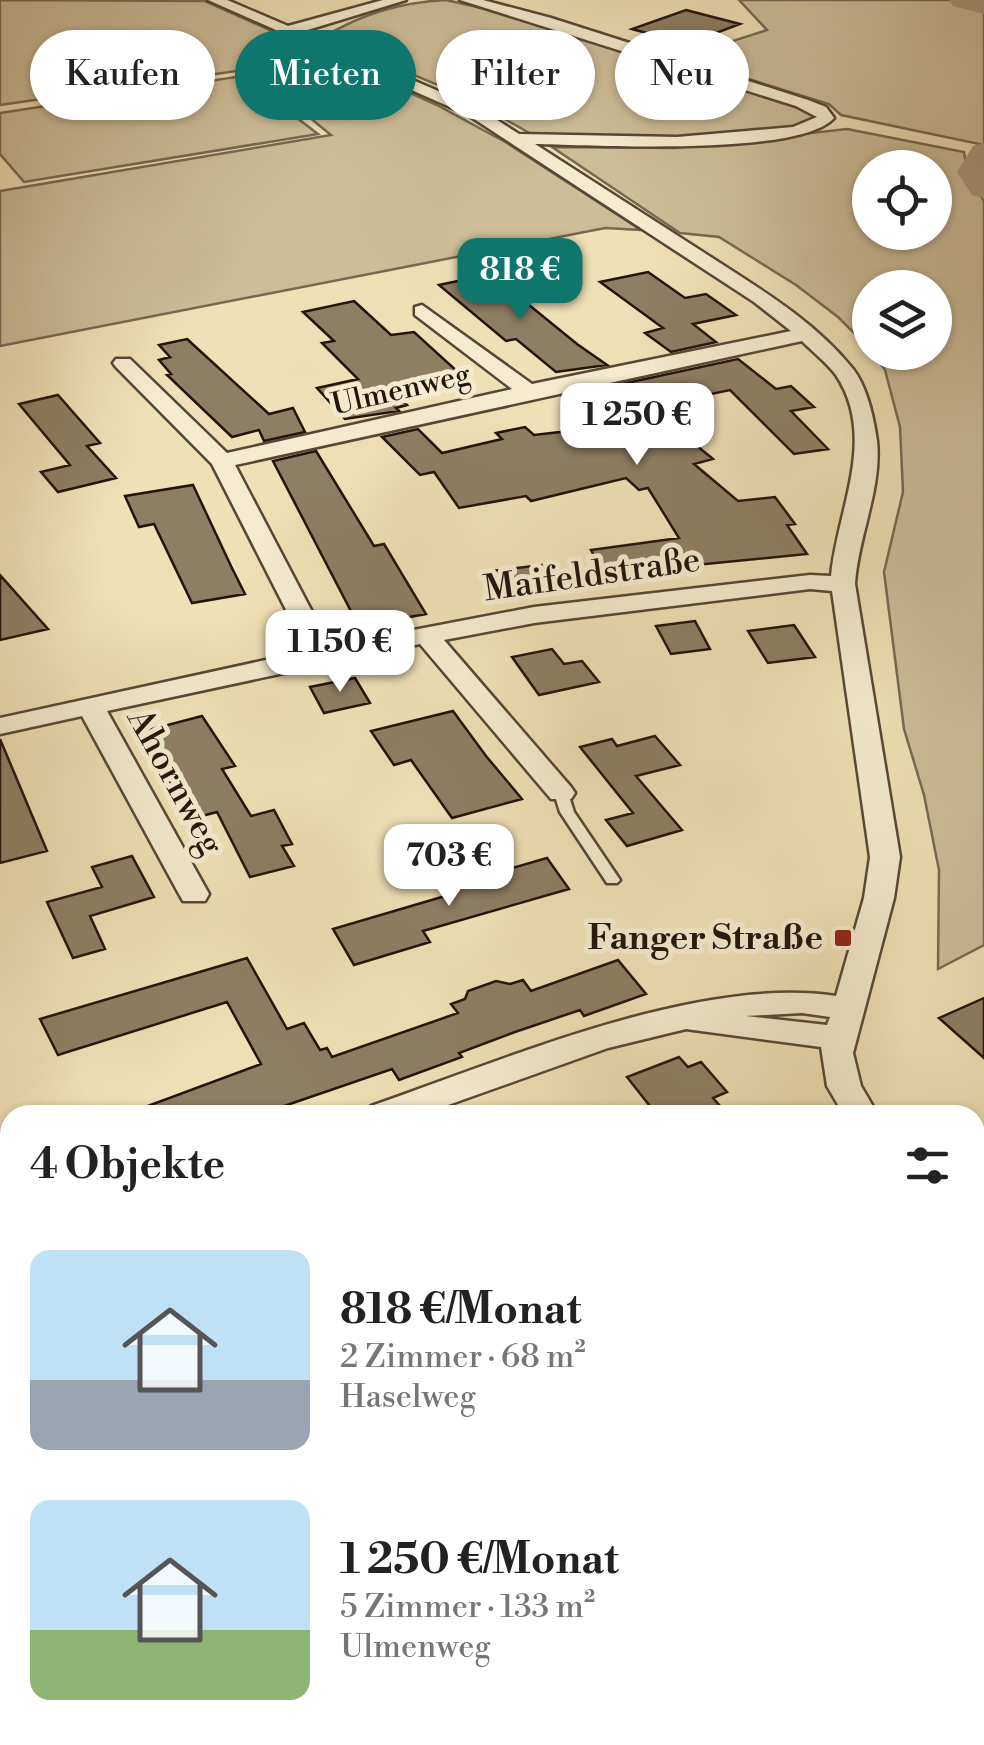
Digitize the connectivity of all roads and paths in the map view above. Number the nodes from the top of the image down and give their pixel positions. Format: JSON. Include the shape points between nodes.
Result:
{"nodes":[{"id":1,"x":215,"y":0,"type":"edge"},
{"id":2,"x":399,"y":0,"type":"edge"},
{"id":3,"x":467,"y":0,"type":"edge"},
{"id":4,"x":288,"y":30,"type":"joint"},
{"id":5,"x":416,"y":86,"type":"edge"},
{"id":6,"x":519,"y":139,"type":"junction"},
{"id":7,"x":422,"y":311,"type":"dead end"},
{"id":8,"x":806,"y":334,"type":"junction"},
{"id":9,"x":123,"y":363,"type":"dead end"},
{"id":10,"x":528,"y":391,"type":"junction"},
{"id":11,"x":222,"y":461,"type":"junction"},
{"id":12,"x":844,"y":584,"type":"junction"},
{"id":13,"x":426,"y":635,"type":"junction"},
{"id":14,"x":322,"y":654,"type":"junction"},
{"id":15,"x":91,"y":706,"type":"junction"},
{"id":16,"x":4,"y":721,"type":"edge"},
{"id":17,"x":561,"y":792,"type":"joint"},
{"id":18,"x":612,"y":880,"type":"dead end"},
{"id":19,"x":194,"y":894,"type":"dead end"},
{"id":20,"x":842,"y":1023,"type":"junction"},
{"id":21,"x":412,"y":1105,"type":"edge"},
{"id":22,"x":857,"y":1105,"type":"edge"}],
"edges":[{"from":1,"to":4,"type":"street"},
{"from":2,"to":4,"type":"street"},
{"from":3,"to":6,"type":"street","via":[[802,103],[826,118],[794,132],[677,142]]},
{"from":5,"to":6,"type":"street"},
{"from":6,"to":8,"type":"street"},
{"from":7,"to":10,"type":"street"},
{"from":8,"to":10,"type":"street","name":"Ulmenweg"},
{"from":8,"to":12,"type":"street","via":[[846,374],[866,443]]},
{"from":9,"to":11,"type":"street"},
{"from":10,"to":11,"type":"street","name":"Ulmenweg"},
{"from":11,"to":14,"type":"street"},
{"from":12,"to":13,"type":"street","name":"Maifeldstraße","via":[[810,582],[632,603]]},
{"from":12,"to":20,"type":"street","via":[[885,857]]},
{"from":13,"to":14,"type":"street","name":"Maifeldstraße"},
{"from":13,"to":17,"type":"street"},
{"from":14,"to":15,"type":"street","name":"Maifeldstraße"},
{"from":15,"to":16,"type":"street","name":"Maifeldstraße"},
{"from":15,"to":19,"type":"street","name":"Ahornweg"},
{"from":17,"to":18,"type":"lane","via":[[566,812]]},
{"from":20,"to":21,"type":"street","via":[[685,1020],[600,1040]]},
{"from":20,"to":22,"type":"street","via":[[838,1068]]}]}
